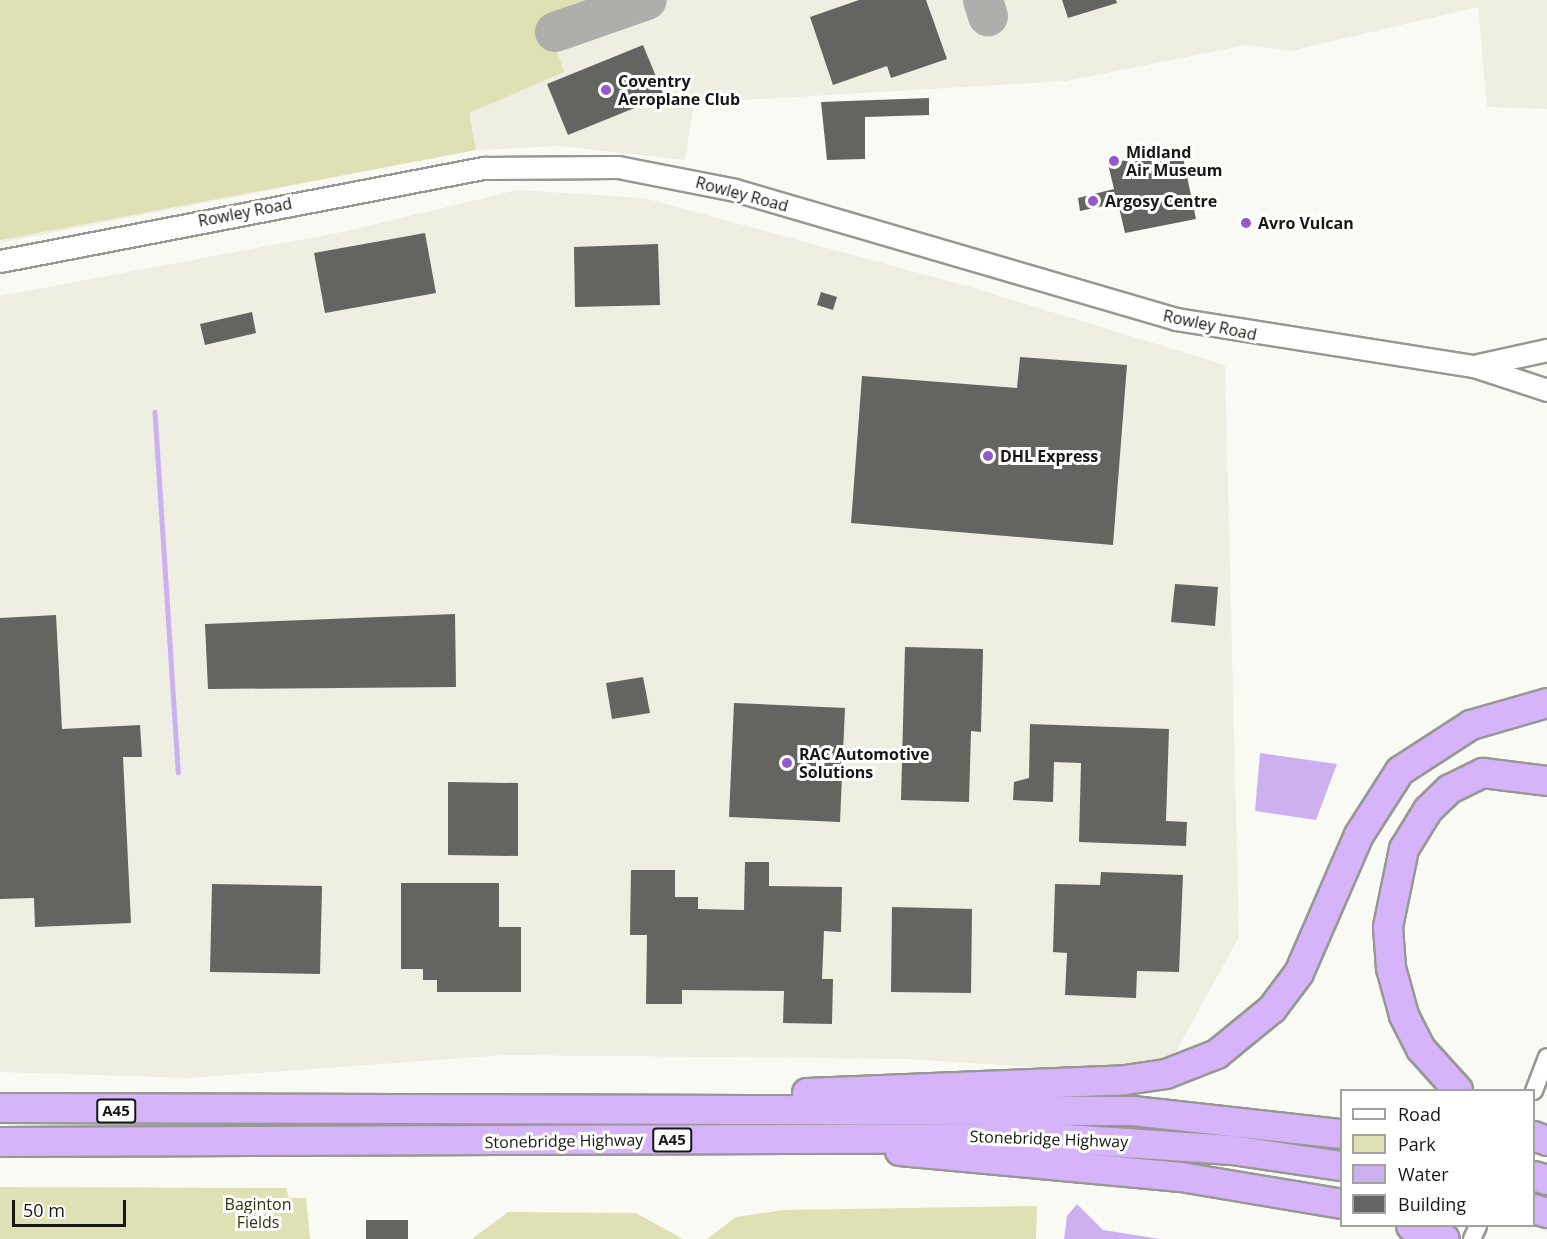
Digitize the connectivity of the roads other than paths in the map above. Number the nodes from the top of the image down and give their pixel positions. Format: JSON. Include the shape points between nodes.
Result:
{"nodes":[{"id":1,"x":0,"y":261,"type":"edge"},
{"id":2,"x":1547,"y":350,"type":"edge"},
{"id":3,"x":1474,"y":366,"type":"junction"},
{"id":4,"x":1547,"y":390,"type":"edge"},
{"id":5,"x":1547,"y":703,"type":"edge"},
{"id":6,"x":1547,"y":781,"type":"edge"},
{"id":7,"x":1547,"y":1057,"type":"edge"},
{"id":8,"x":1457,"y":1089,"type":"edge"},
{"id":9,"x":1534,"y":1089,"type":"edge"},
{"id":10,"x":0,"y":1108,"type":"edge"},
{"id":11,"x":689,"y":1110,"type":"junction"},
{"id":12,"x":1340,"y":1134,"type":"edge"},
{"id":13,"x":805,"y":1139,"type":"junction"},
{"id":14,"x":0,"y":1142,"type":"edge"},
{"id":15,"x":1340,"y":1166,"type":"edge"},
{"id":16,"x":1340,"y":1204,"type":"edge"}],
"edges":[{"from":1,"to":3,"type":"street","name":"Rowley Road","via":[[484,168],[618,167],[735,190],[1176,319]]},
{"from":2,"to":3,"type":"street","name":"Rowley Road"},
{"from":3,"to":4,"type":"street","name":"Rowley Road"},
{"from":5,"to":11,"type":"highway","via":[[1471,725],[1400,771],[1359,834],[1299,973],[1272,1009],[1217,1054],[1166,1074],[1125,1080],[875,1087],[755,1097]]},
{"from":6,"to":8,"type":"highway","via":[[1483,773],[1450,789],[1428,810],[1404,849],[1388,927],[1391,968],[1404,1015],[1421,1049]]},
{"from":7,"to":9,"type":"street"},
{"from":10,"to":11,"type":"highway","name":"Stonebridge Highway","number":"A45"},
{"from":11,"to":12,"type":"highway","name":"Stonebridge Highway","number":"A45","via":[[1133,1112]]},
{"from":13,"to":14,"type":"highway","name":"Stonebridge Highway","number":"A45"},
{"from":13,"to":15,"type":"highway","name":"Stonebridge Highway","number":"A45","via":[[1107,1141]]},
{"from":13,"to":16,"type":"highway","via":[[1181,1177]]}]}
